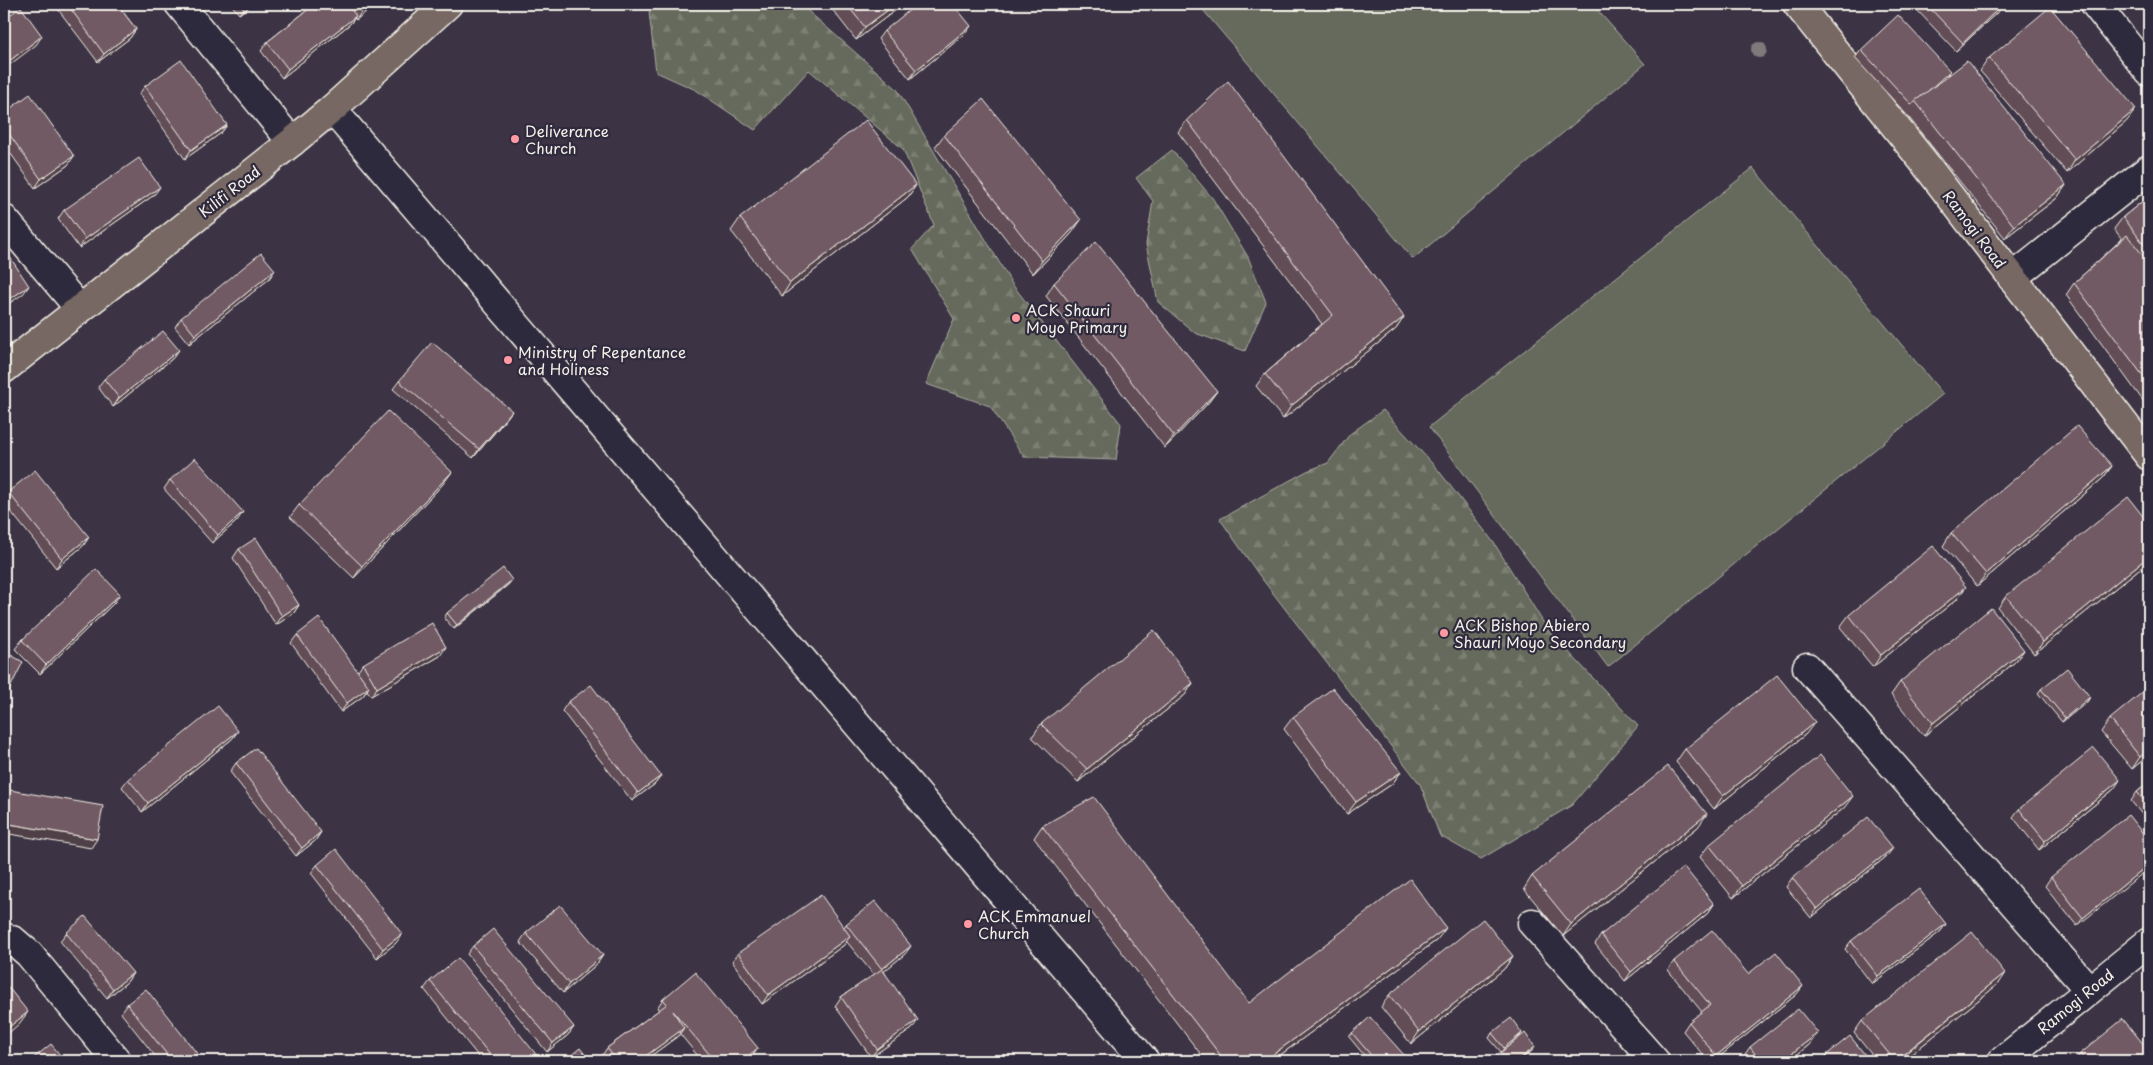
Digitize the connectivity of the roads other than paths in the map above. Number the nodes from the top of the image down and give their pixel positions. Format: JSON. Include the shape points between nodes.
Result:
{"nodes":[{"id":1,"x":179,"y":4,"type":"edge"},
{"id":2,"x":448,"y":4,"type":"edge"},
{"id":3,"x":1797,"y":4,"type":"edge"},
{"id":4,"x":2095,"y":4,"type":"edge"},
{"id":5,"x":2149,"y":72,"type":"edge"},
{"id":6,"x":332,"y":109,"type":"junction"},
{"id":7,"x":292,"y":142,"type":"junction"},
{"id":8,"x":2149,"y":169,"type":"edge"},
{"id":9,"x":4,"y":219,"type":"edge"},
{"id":10,"x":2012,"y":278,"type":"junction"},
{"id":11,"x":79,"y":308,"type":"junction"},
{"id":12,"x":4,"y":369,"type":"edge"},
{"id":13,"x":2147,"y":451,"type":"edge"},
{"id":14,"x":1807,"y":667,"type":"dead end"},
{"id":15,"x":1532,"y":923,"type":"dead end"},
{"id":16,"x":4,"y":937,"type":"edge"},
{"id":17,"x":2149,"y":942,"type":"edge"},
{"id":18,"x":2089,"y":990,"type":"junction"},
{"id":19,"x":2032,"y":1052,"type":"edge"},
{"id":20,"x":117,"y":1061,"type":"edge"},
{"id":21,"x":1145,"y":1061,"type":"edge"},
{"id":22,"x":1655,"y":1061,"type":"edge"},
{"id":23,"x":2002,"y":1061,"type":"edge"}],
"edges":[{"from":1,"to":7,"type":"street"},
{"from":2,"to":6,"type":"main road","name":"Kilifi Road"},
{"from":3,"to":10,"type":"main road","name":"Ramogi Road"},
{"from":4,"to":5,"type":"street"},
{"from":6,"to":7,"type":"main road","name":"Kilifi Road"},
{"from":6,"to":21,"type":"street"},
{"from":7,"to":11,"type":"main road","name":"Kilifi Road"},
{"from":8,"to":10,"type":"street"},
{"from":9,"to":11,"type":"street"},
{"from":10,"to":13,"type":"main road","name":"Ramogi Road"},
{"from":11,"to":12,"type":"main road","name":"Kilifi Road"},
{"from":14,"to":18,"type":"street"},
{"from":15,"to":22,"type":"street"},
{"from":16,"to":20,"type":"street","via":[[29,954]]},
{"from":17,"to":18,"type":"street","name":"Ramogi Road"},
{"from":18,"to":19,"type":"street","name":"Ramogi Road"},
{"from":19,"to":23,"type":"street","name":"Ramogi Road"}]}
